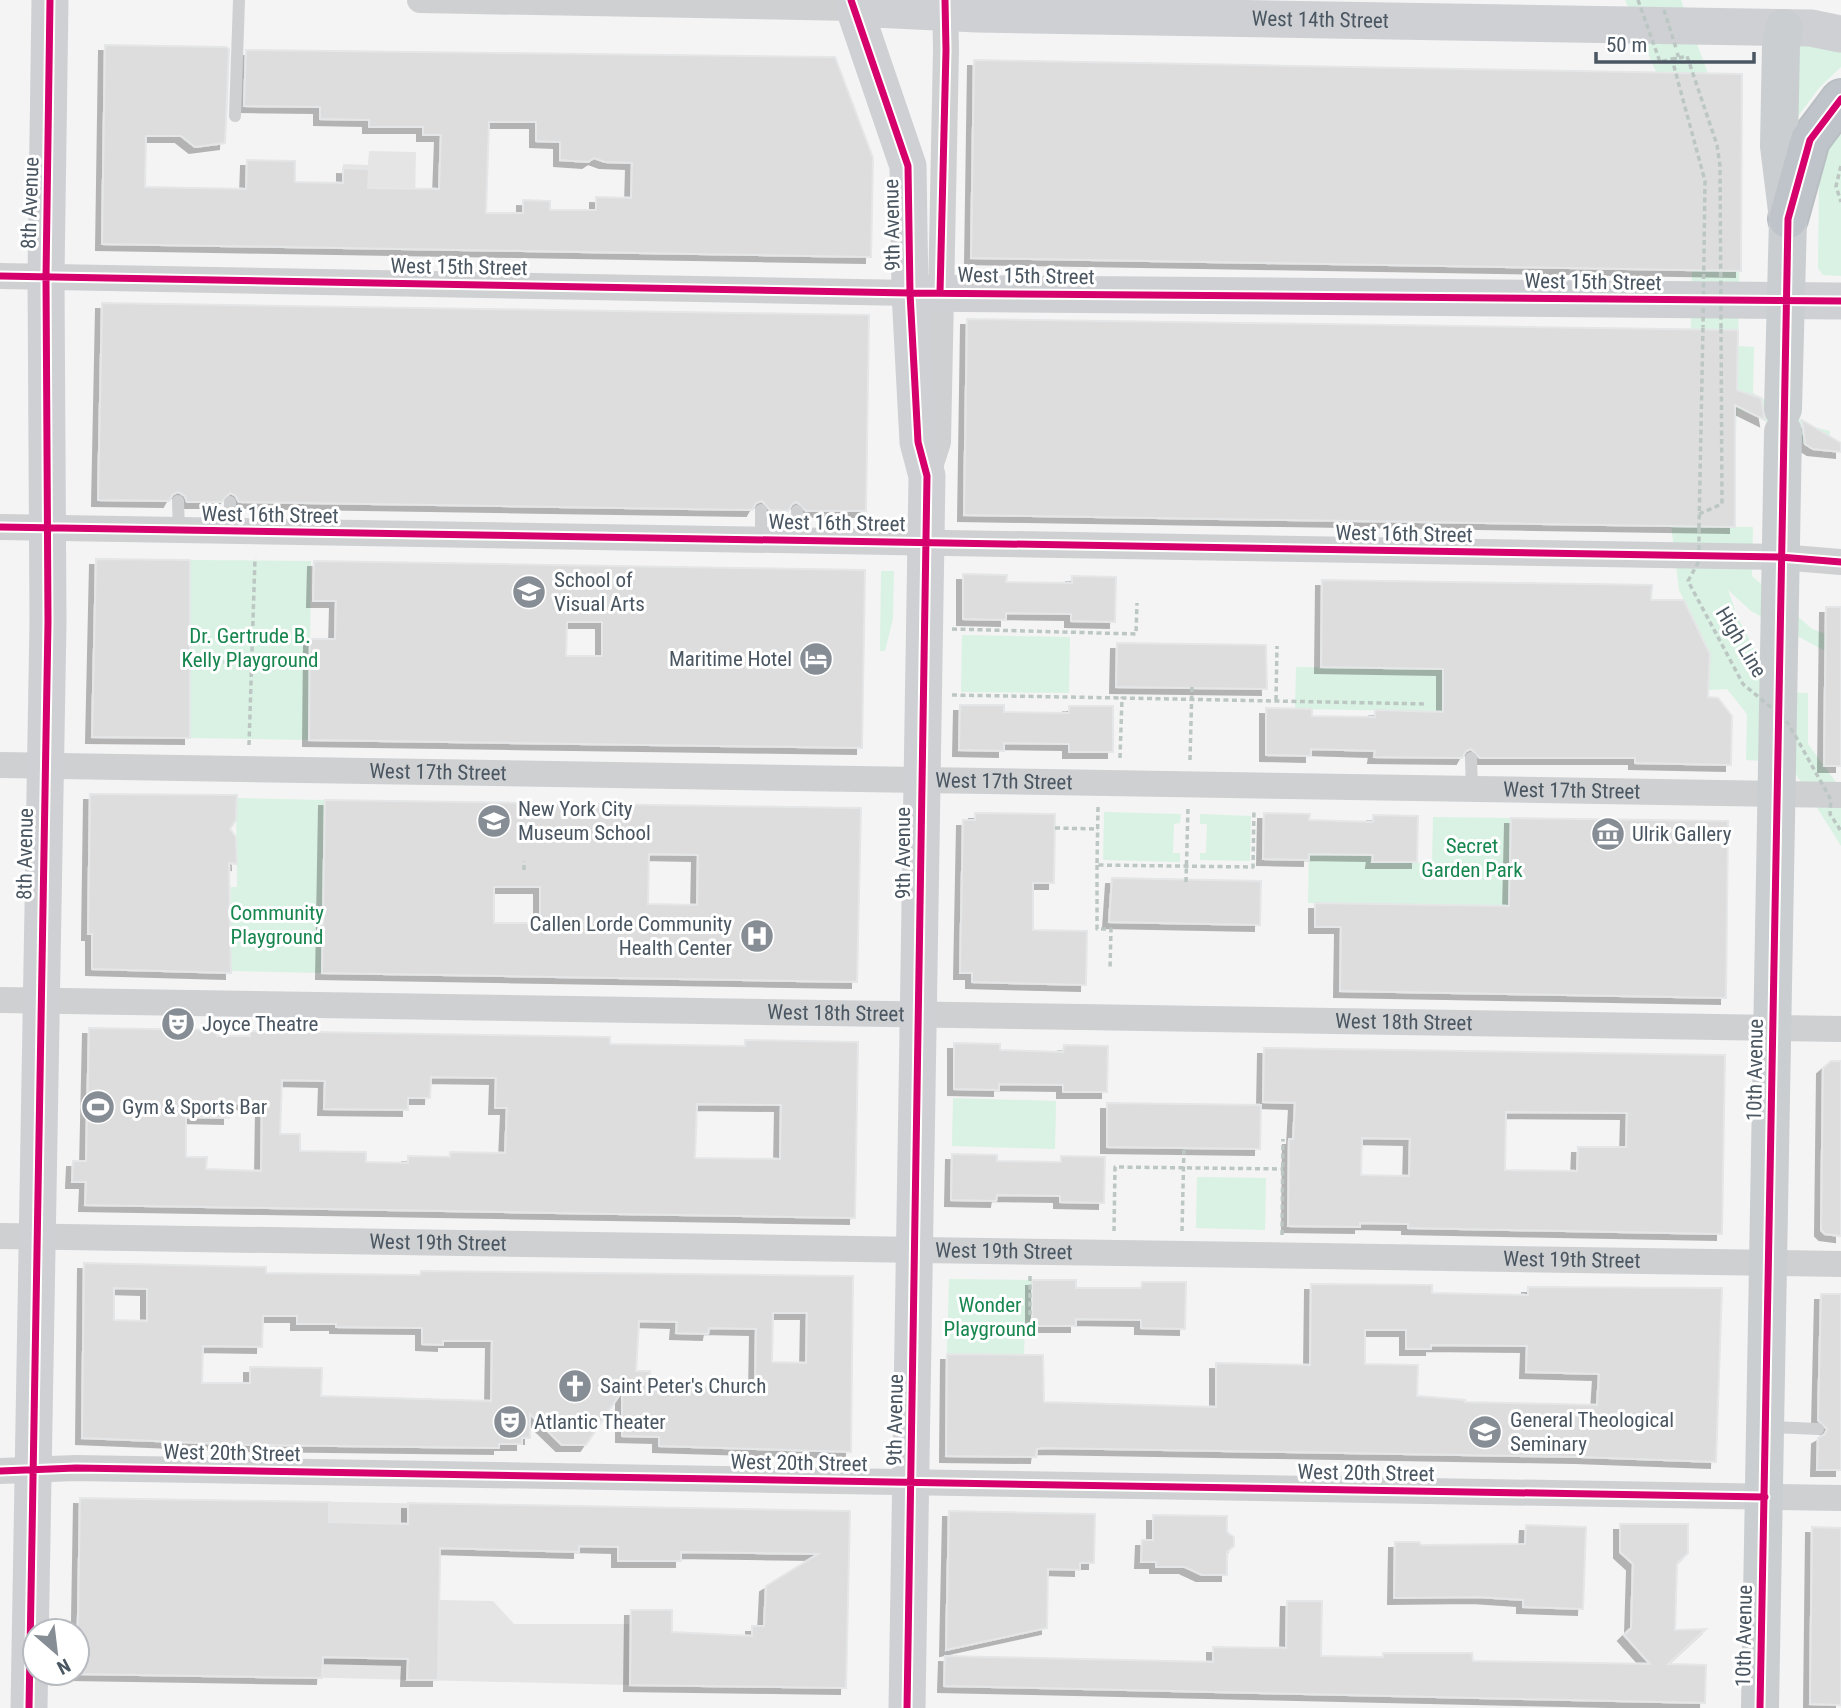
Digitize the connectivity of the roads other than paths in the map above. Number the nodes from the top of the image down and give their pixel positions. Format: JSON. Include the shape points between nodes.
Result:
{"nodes":[{"id":1,"x":50,"y":0,"type":"edge"},
{"id":2,"x":239,"y":0,"type":"edge"},
{"id":3,"x":420,"y":0,"type":"edge"},
{"id":4,"x":852,"y":4,"type":"edge"},
{"id":5,"x":944,"y":6,"type":"edge"},
{"id":6,"x":1421,"y":11,"type":"edge"},
{"id":7,"x":1788,"y":14,"type":"edge"},
{"id":8,"x":1841,"y":34,"type":"edge"},
{"id":9,"x":1841,"y":99,"type":"edge"},
{"id":10,"x":235,"y":117,"type":"dead end"},
{"id":11,"x":1788,"y":219,"type":"junction"},
{"id":12,"x":0,"y":276,"type":"edge"},
{"id":13,"x":46,"y":277,"type":"junction"},
{"id":14,"x":925,"y":293,"type":"junction"},
{"id":15,"x":1786,"y":301,"type":"junction"},
{"id":16,"x":1841,"y":302,"type":"edge"},
{"id":17,"x":178,"y":501,"type":"dead end"},
{"id":18,"x":230,"y":502,"type":"dead end"},
{"id":19,"x":761,"y":510,"type":"dead end"},
{"id":20,"x":797,"y":511,"type":"dead end"},
{"id":21,"x":0,"y":527,"type":"edge"},
{"id":22,"x":48,"y":528,"type":"junction"},
{"id":23,"x":179,"y":531,"type":"junction"},
{"id":24,"x":229,"y":532,"type":"junction"},
{"id":25,"x":761,"y":538,"type":"junction"},
{"id":26,"x":799,"y":539,"type":"junction"},
{"id":27,"x":925,"y":542,"type":"junction"},
{"id":28,"x":1780,"y":557,"type":"junction"},
{"id":29,"x":1841,"y":562,"type":"edge"},
{"id":30,"x":1471,"y":758,"type":"dead end"},
{"id":31,"x":0,"y":765,"type":"edge"},
{"id":32,"x":44,"y":766,"type":"junction"},
{"id":33,"x":921,"y":780,"type":"junction"},
{"id":34,"x":1472,"y":789,"type":"junction"},
{"id":35,"x":1777,"y":793,"type":"junction"},
{"id":36,"x":1841,"y":795,"type":"edge"},
{"id":37,"x":0,"y":1000,"type":"edge"},
{"id":38,"x":40,"y":1001,"type":"junction"},
{"id":39,"x":920,"y":1017,"type":"junction"},
{"id":40,"x":1773,"y":1028,"type":"junction"},
{"id":41,"x":1841,"y":1029,"type":"edge"},
{"id":42,"x":0,"y":1236,"type":"edge"},
{"id":43,"x":36,"y":1237,"type":"junction"},
{"id":44,"x":915,"y":1250,"type":"junction"},
{"id":45,"x":1769,"y":1262,"type":"junction"},
{"id":46,"x":1841,"y":1264,"type":"edge"},
{"id":47,"x":1767,"y":1427,"type":"junction"},
{"id":48,"x":1818,"y":1429,"type":"dead end"},
{"id":49,"x":17,"y":1470,"type":"edge"},
{"id":50,"x":912,"y":1483,"type":"junction"},
{"id":51,"x":1765,"y":1497,"type":"junction"},
{"id":52,"x":1841,"y":1498,"type":"edge"},
{"id":53,"x":29,"y":1708,"type":"edge"},
{"id":54,"x":907,"y":1708,"type":"edge"},
{"id":55,"x":1760,"y":1708,"type":"edge"}],
"edges":[{"from":1,"to":13,"type":"main road","name":"8th Avenue"},
{"from":2,"to":10,"type":"lane"},
{"from":3,"to":4,"type":"street","name":"West 14th Street"},
{"from":4,"to":5,"type":"main road","name":"West 14th Street"},
{"from":4,"to":14,"type":"main road","name":"9th Avenue","via":[[908,166]]},
{"from":5,"to":6,"type":"main road","name":"West 14th Street"},
{"from":5,"to":14,"type":"street","name":"9th Avenue"},
{"from":6,"to":7,"type":"main road","name":"West 14th Street"},
{"from":7,"to":8,"type":"main road","name":"West 14th Street","via":[[1811,28]]},
{"from":7,"to":11,"type":"main road","name":"10th Avenue","via":[[1781,46],[1779,146]]},
{"from":9,"to":11,"type":"highway","via":[[1810,140]]},
{"from":11,"to":15,"type":"main road","name":"10th Avenue"},
{"from":12,"to":13,"type":"street","name":"West 15th Street"},
{"from":13,"to":14,"type":"street","name":"West 15th Street"},
{"from":13,"to":22,"type":"main road","name":"8th Avenue"},
{"from":14,"to":15,"type":"main road","name":"West 15th Street"},
{"from":14,"to":27,"type":"main road","name":"9th Avenue","via":[[918,442],[927,476]]},
{"from":15,"to":16,"type":"main road","name":"West 15th Street"},
{"from":15,"to":28,"type":"main road","name":"10th Avenue"},
{"from":17,"to":23,"type":"lane"},
{"from":18,"to":24,"type":"lane"},
{"from":19,"to":25,"type":"lane"},
{"from":20,"to":26,"type":"lane"},
{"from":21,"to":22,"type":"street","name":"West 16th Street"},
{"from":22,"to":23,"type":"street","name":"West 16th Street"},
{"from":22,"to":32,"type":"main road","name":"8th Avenue"},
{"from":23,"to":24,"type":"street","name":"West 16th Street"},
{"from":24,"to":25,"type":"street","name":"West 16th Street"},
{"from":25,"to":26,"type":"street","name":"West 16th Street"},
{"from":26,"to":27,"type":"street","name":"West 16th Street"},
{"from":27,"to":28,"type":"street","name":"West 16th Street"},
{"from":27,"to":33,"type":"main road","name":"9th Avenue"},
{"from":28,"to":29,"type":"street","name":"West 16th Street"},
{"from":28,"to":35,"type":"main road","name":"10th Avenue"},
{"from":30,"to":34,"type":"lane"},
{"from":31,"to":32,"type":"street","name":"West 17th Street"},
{"from":32,"to":33,"type":"street","name":"West 17th Street"},
{"from":32,"to":38,"type":"main road","name":"8th Avenue"},
{"from":33,"to":34,"type":"street","name":"West 17th Street"},
{"from":33,"to":39,"type":"main road","name":"9th Avenue"},
{"from":34,"to":35,"type":"street","name":"West 17th Street"},
{"from":35,"to":36,"type":"street","name":"West 17th Street"},
{"from":35,"to":40,"type":"main road","name":"10th Avenue"},
{"from":37,"to":38,"type":"street","name":"West 18th Street"},
{"from":38,"to":39,"type":"street","name":"West 18th Street"},
{"from":38,"to":43,"type":"main road","name":"8th Avenue"},
{"from":39,"to":40,"type":"street","name":"West 18th Street"},
{"from":39,"to":44,"type":"main road","name":"9th Avenue"},
{"from":40,"to":41,"type":"street","name":"West 18th Street"},
{"from":40,"to":45,"type":"main road","name":"10th Avenue"},
{"from":42,"to":43,"type":"street","name":"West 19th Street"},
{"from":43,"to":44,"type":"street","name":"West 19th Street"},
{"from":43,"to":49,"type":"main road","name":"8th Avenue"},
{"from":44,"to":45,"type":"street","name":"West 19th Street"},
{"from":44,"to":50,"type":"main road","name":"9th Avenue"},
{"from":45,"to":46,"type":"street","name":"West 19th Street"},
{"from":45,"to":47,"type":"main road","name":"10th Avenue"},
{"from":47,"to":48,"type":"lane"},
{"from":47,"to":51,"type":"main road","name":"10th Avenue"},
{"from":49,"to":50,"type":"street","name":"West 20th Street"},
{"from":49,"to":53,"type":"main road","name":"8th Avenue"},
{"from":50,"to":51,"type":"street","name":"West 20th Street"},
{"from":50,"to":54,"type":"main road","name":"9th Avenue"},
{"from":51,"to":52,"type":"street","name":"West 20th Street"},
{"from":51,"to":55,"type":"main road","name":"10th Avenue"}]}
